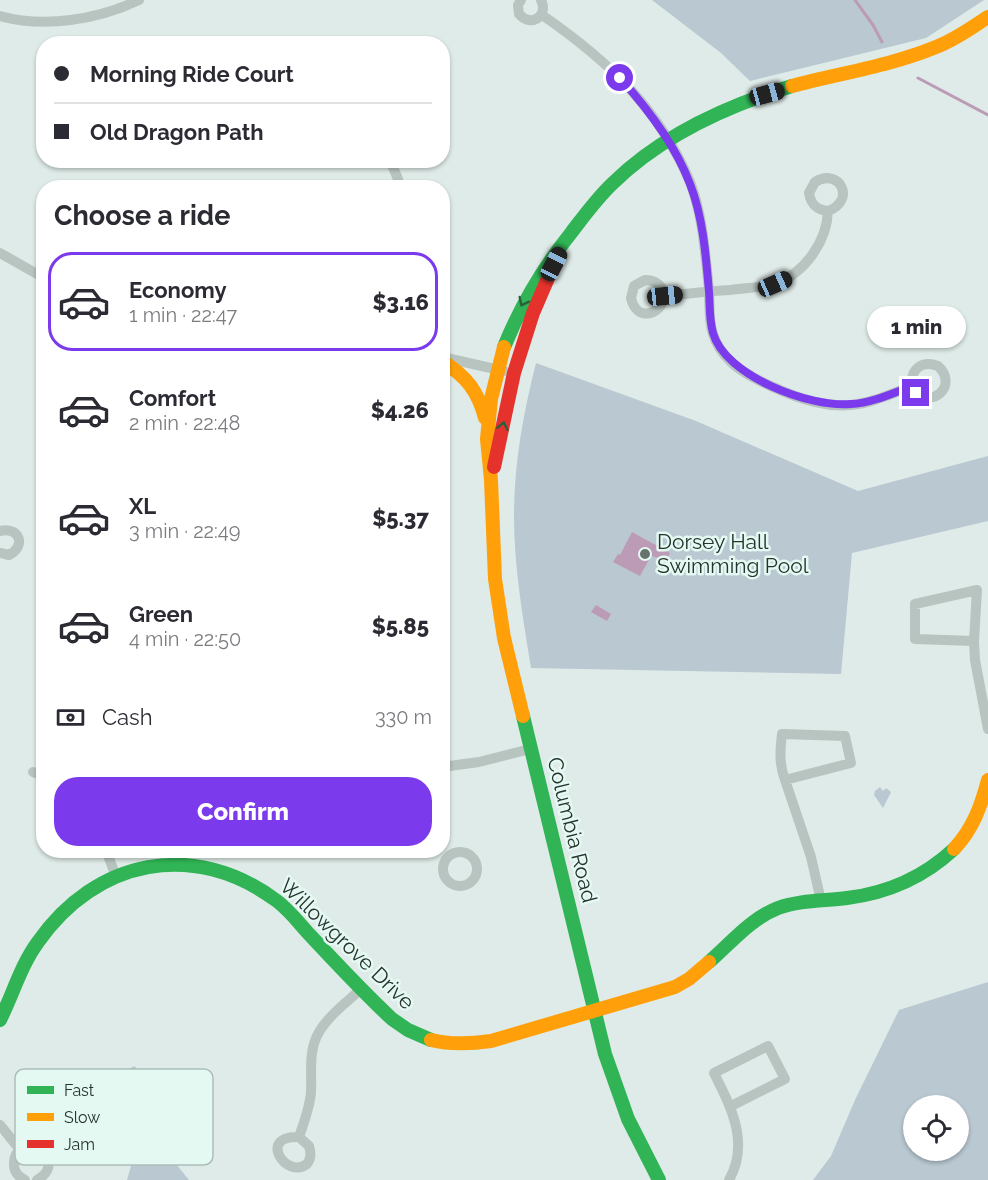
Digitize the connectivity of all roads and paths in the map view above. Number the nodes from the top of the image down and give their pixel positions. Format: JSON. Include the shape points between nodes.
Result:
{"nodes":[{"id":1,"x":139,"y":0,"type":"edge"},
{"id":2,"x":521,"y":0,"type":"edge"},
{"id":3,"x":541,"y":0,"type":"edge"},
{"id":4,"x":542,"y":15,"type":"junction"},
{"id":5,"x":0,"y":16,"type":"edge"},
{"id":6,"x":988,"y":17,"type":"edge"},
{"id":7,"x":668,"y":140,"type":"junction"},
{"id":8,"x":828,"y":211,"type":"dead end"},
{"id":9,"x":568,"y":237,"type":"junction"},
{"id":10,"x":0,"y":253,"type":"edge"},
{"id":11,"x":36,"y":273,"type":"edge"},
{"id":12,"x":709,"y":291,"type":"junction"},
{"id":13,"x":665,"y":296,"type":"dead end"},
{"id":14,"x":450,"y":360,"type":"edge"},
{"id":15,"x":450,"y":365,"type":"edge"},
{"id":16,"x":497,"y":369,"type":"junction"},
{"id":17,"x":514,"y":373,"type":"junction"},
{"id":18,"x":912,"y":386,"type":"dead end"},
{"id":19,"x":487,"y":427,"type":"junction"},
{"id":20,"x":491,"y":479,"type":"junction"},
{"id":21,"x":0,"y":531,"type":"edge"},
{"id":22,"x":0,"y":553,"type":"edge"},
{"id":23,"x":974,"y":641,"type":"junction"},
{"id":24,"x":988,"y":729,"type":"edge"},
{"id":25,"x":530,"y":749,"type":"junction"},
{"id":26,"x":450,"y":766,"type":"edge"},
{"id":27,"x":785,"y":780,"type":"junction"},
{"id":28,"x":988,"y":780,"type":"edge"},
{"id":29,"x":109,"y":858,"type":"edge"},
{"id":30,"x":115,"y":874,"type":"junction"},
{"id":31,"x":821,"y":901,"type":"junction"},
{"id":32,"x":361,"y":989,"type":"junction"},
{"id":33,"x":594,"y":1010,"type":"junction"},
{"id":34,"x":0,"y":1020,"type":"edge"},
{"id":35,"x":731,"y":1106,"type":"junction"},
{"id":36,"x":0,"y":1125,"type":"edge"},
{"id":37,"x":299,"y":1137,"type":"dead end"},
{"id":38,"x":15,"y":1144,"type":"edge"},
{"id":39,"x":15,"y":1162,"type":"edge"},
{"id":40,"x":48,"y":1165,"type":"edge"},
{"id":41,"x":25,"y":1180,"type":"edge"},
{"id":42,"x":37,"y":1180,"type":"edge"},
{"id":43,"x":659,"y":1180,"type":"edge"},
{"id":44,"x":729,"y":1180,"type":"edge"}],
"edges":[{"from":1,"to":5,"type":"street","via":[[68,20],[28,21]]},
{"from":2,"to":4,"type":"street","via":[[518,10],[522,18],[532,21]]},
{"from":3,"to":4,"type":"street"},
{"from":4,"to":7,"type":"street","via":[[576,37],[619,76]]},
{"from":6,"to":7,"type":"street","name":"Columbia Road","via":[[936,49],[767,94],[733,106]]},
{"from":7,"to":9,"type":"street","name":"Columbia Road","via":[[613,183]]},
{"from":7,"to":12,"type":"street","via":[[696,202]]},
{"from":8,"to":12,"type":"street","via":[[828,222],[817,248],[800,270],[775,284]]},
{"from":9,"to":16,"type":"street","name":"Columbia Road","one_way":true,"via":[[520,308]]},
{"from":9,"to":17,"type":"street","name":"Columbia Road","via":[[533,313]]},
{"from":10,"to":11,"type":"street"},
{"from":12,"to":13,"type":"street"},
{"from":12,"to":18,"type":"street","via":[[710,321],[720,349],[729,361],[754,377],[817,403],[834,405],[864,402]]},
{"from":14,"to":16,"type":"street"},
{"from":15,"to":19,"type":"street","via":[[474,386]]},
{"from":16,"to":17,"type":"street"},
{"from":16,"to":19,"type":"street","name":"Columbia Road"},
{"from":20,"to":17,"type":"street","name":"Columbia Road","one_way":true},
{"from":19,"to":20,"type":"street","name":"Columbia Road"},
{"from":20,"to":25,"type":"street","name":"Columbia Road","via":[[496,592]]},
{"from":21,"to":22,"type":"street","via":[[12,530],[19,544],[14,553]]},
{"from":23,"to":23,"type":"street","via":[[977,590],[915,604],[915,639]]},
{"from":23,"to":24,"type":"street"},
{"from":25,"to":26,"type":"street"},
{"from":25,"to":33,"type":"street","name":"Columbia Road"},
{"from":27,"to":27,"type":"street","via":[[779,758],[782,734],[845,736],[851,763]]},
{"from":27,"to":31,"type":"street"},
{"from":28,"to":31,"type":"street","name":"Willowgrove Drive","via":[[975,820],[955,848],[929,871],[884,892]]},
{"from":29,"to":30,"type":"street"},
{"from":30,"to":32,"type":"street","name":"Willowgrove Drive","via":[[178,864],[213,869],[247,881],[278,902]]},
{"from":30,"to":34,"type":"street","name":"Willowgrove Drive","via":[[52,921],[27,958]]},
{"from":31,"to":33,"type":"street","name":"Willowgrove Drive","via":[[787,906],[762,917],[684,982],[660,993]]},
{"from":32,"to":33,"type":"street","name":"Willowgrove Drive","via":[[395,1022],[422,1038],[456,1045],[491,1041]]},
{"from":32,"to":37,"type":"street","via":[[326,1023],[315,1040],[310,1060],[309,1103]]},
{"from":33,"to":43,"type":"street","name":"Columbia Road","via":[[621,1104]]},
{"from":35,"to":35,"type":"street","via":[[714,1073],[768,1046],[784,1079]]},
{"from":35,"to":44,"type":"street","via":[[739,1150]]},
{"from":36,"to":38,"type":"street"},
{"from":39,"to":41,"type":"street","via":[[18,1175]]},
{"from":40,"to":42,"type":"street"}]}
